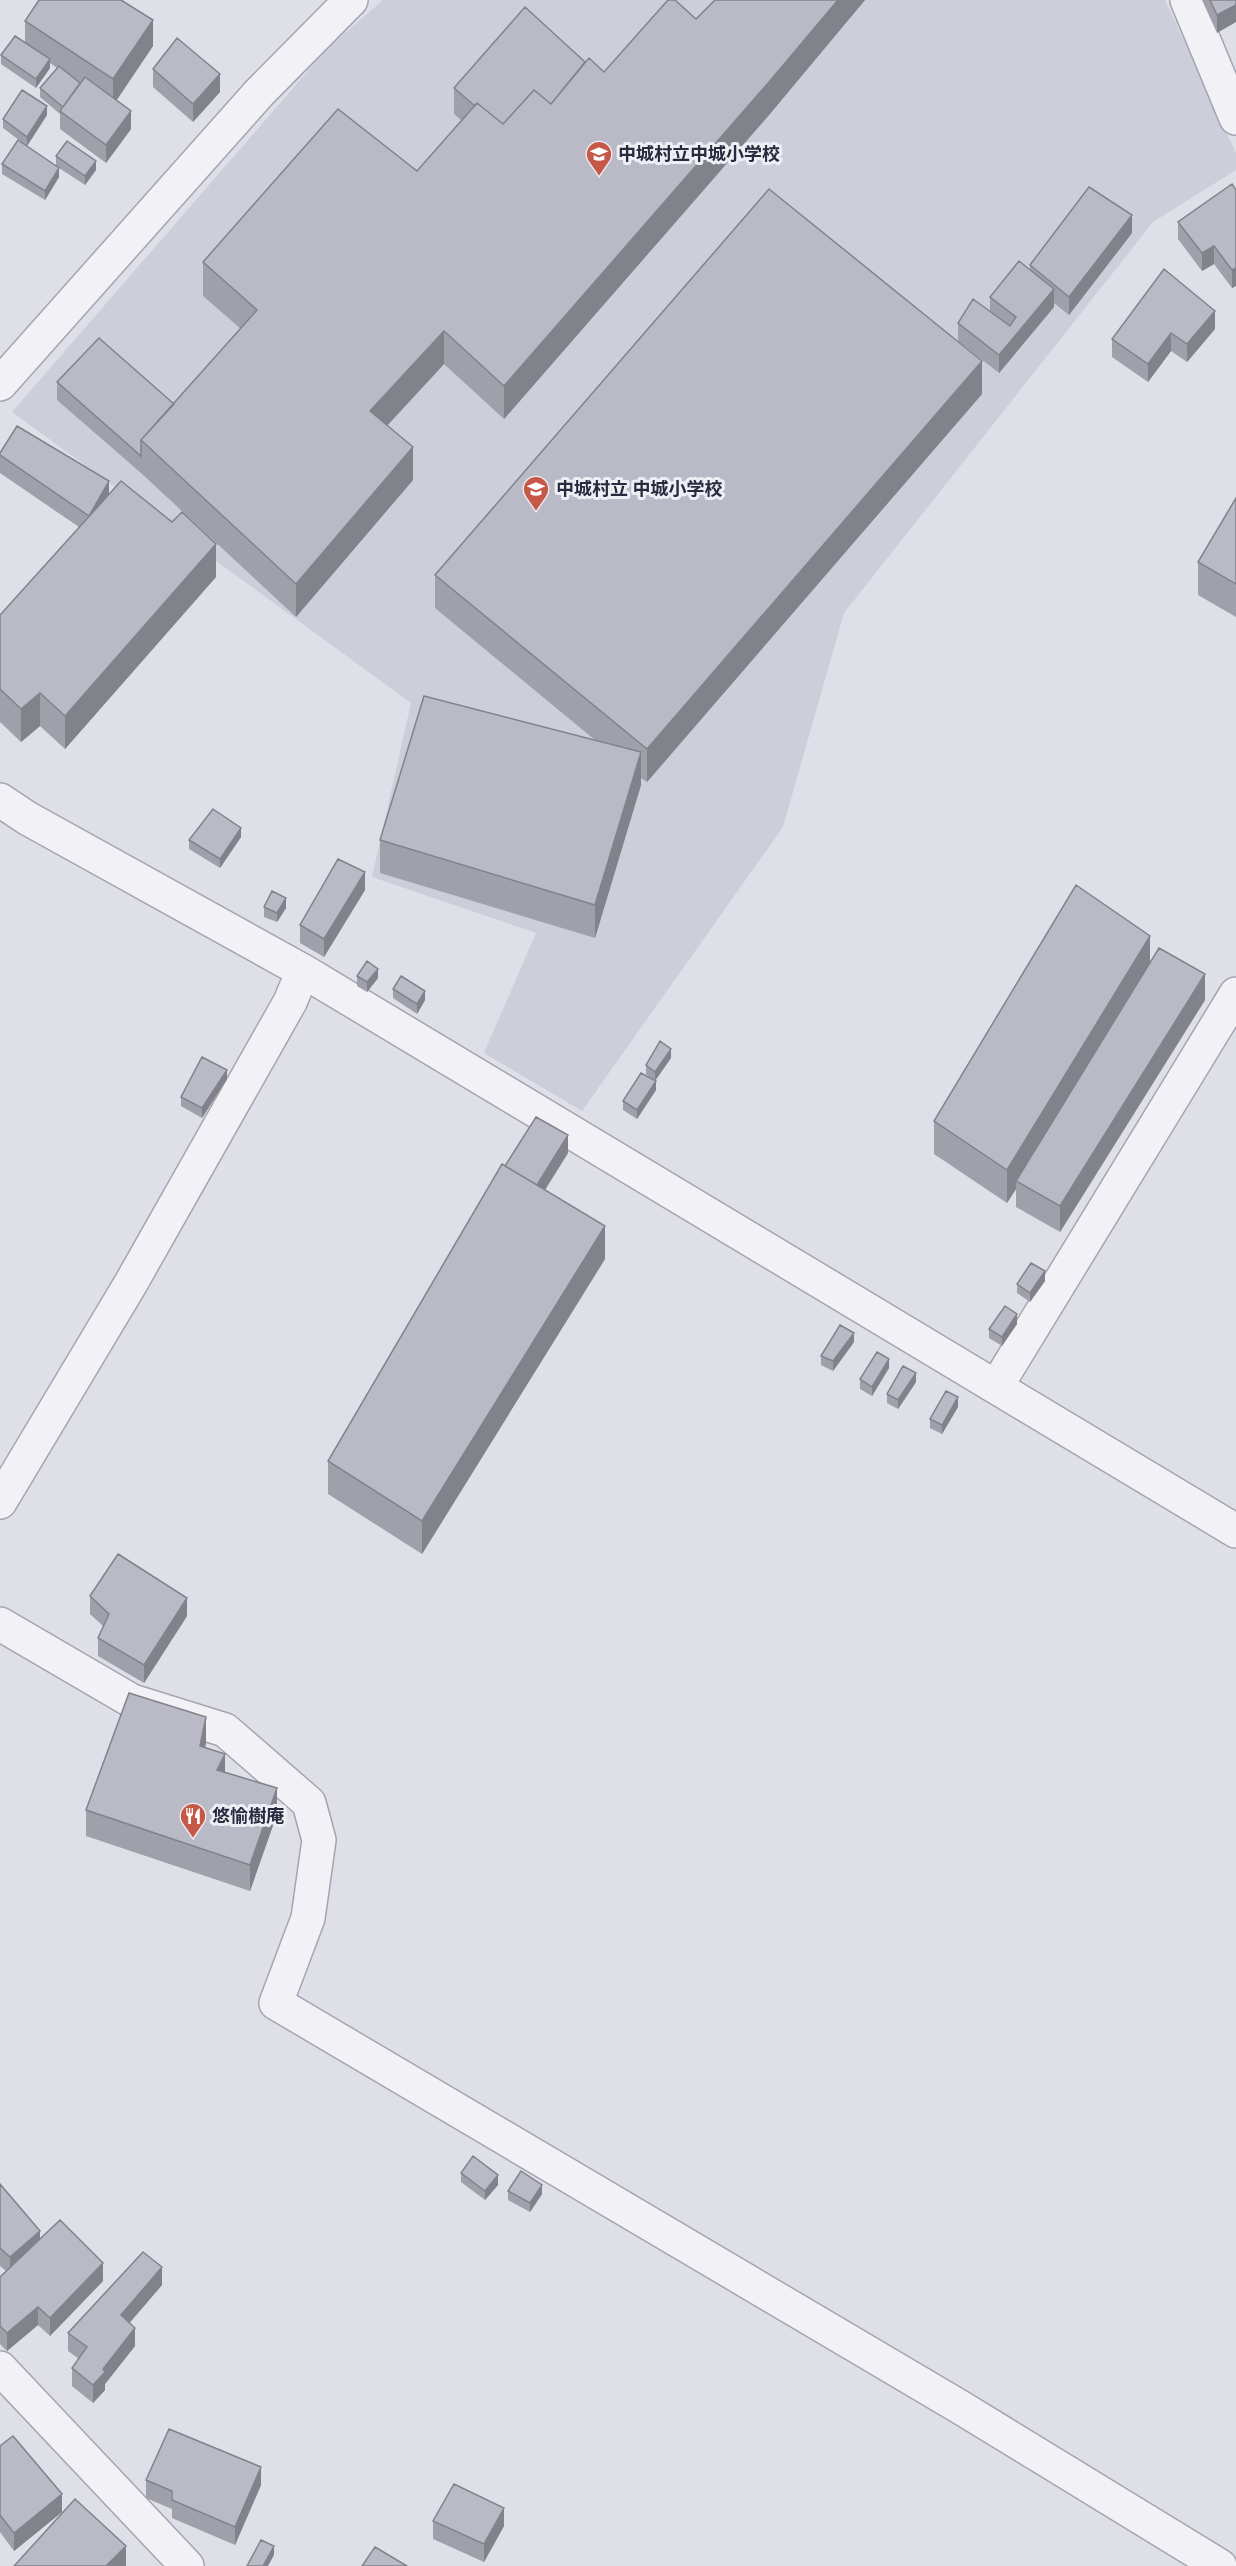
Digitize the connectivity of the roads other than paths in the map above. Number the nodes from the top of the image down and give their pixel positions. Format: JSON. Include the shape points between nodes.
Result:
{"nodes":[{"id":1,"x":351,"y":0,"type":"edge"},
{"id":2,"x":1187,"y":0,"type":"edge"},
{"id":3,"x":1236,"y":118,"type":"edge"},
{"id":4,"x":0,"y":384,"type":"edge"},
{"id":5,"x":0,"y":800,"type":"edge"},
{"id":6,"x":303,"y":971,"type":"junction"},
{"id":7,"x":1236,"y":994,"type":"edge"},
{"id":8,"x":996,"y":1387,"type":"junction"},
{"id":9,"x":0,"y":1502,"type":"edge"},
{"id":10,"x":1236,"y":1531,"type":"edge"},
{"id":11,"x":0,"y":1624,"type":"edge"},
{"id":12,"x":0,"y":2368,"type":"edge"},
{"id":13,"x":187,"y":2566,"type":"edge"},
{"id":14,"x":1220,"y":2566,"type":"edge"}],
"edges":[{"from":1,"to":4,"type":"street","via":[[259,93]]},
{"from":2,"to":3,"type":"street"},
{"from":5,"to":6,"type":"street"},
{"from":6,"to":8,"type":"street"},
{"from":6,"to":9,"type":"street","via":[[290,1002],[130,1283]]},
{"from":7,"to":8,"type":"street"},
{"from":8,"to":10,"type":"street"},
{"from":11,"to":14,"type":"street","via":[[132,1701],[225,1730],[309,1803],[319,1840],[308,1918],[276,2002],[950,2401]]},
{"from":12,"to":13,"type":"street"}]}
